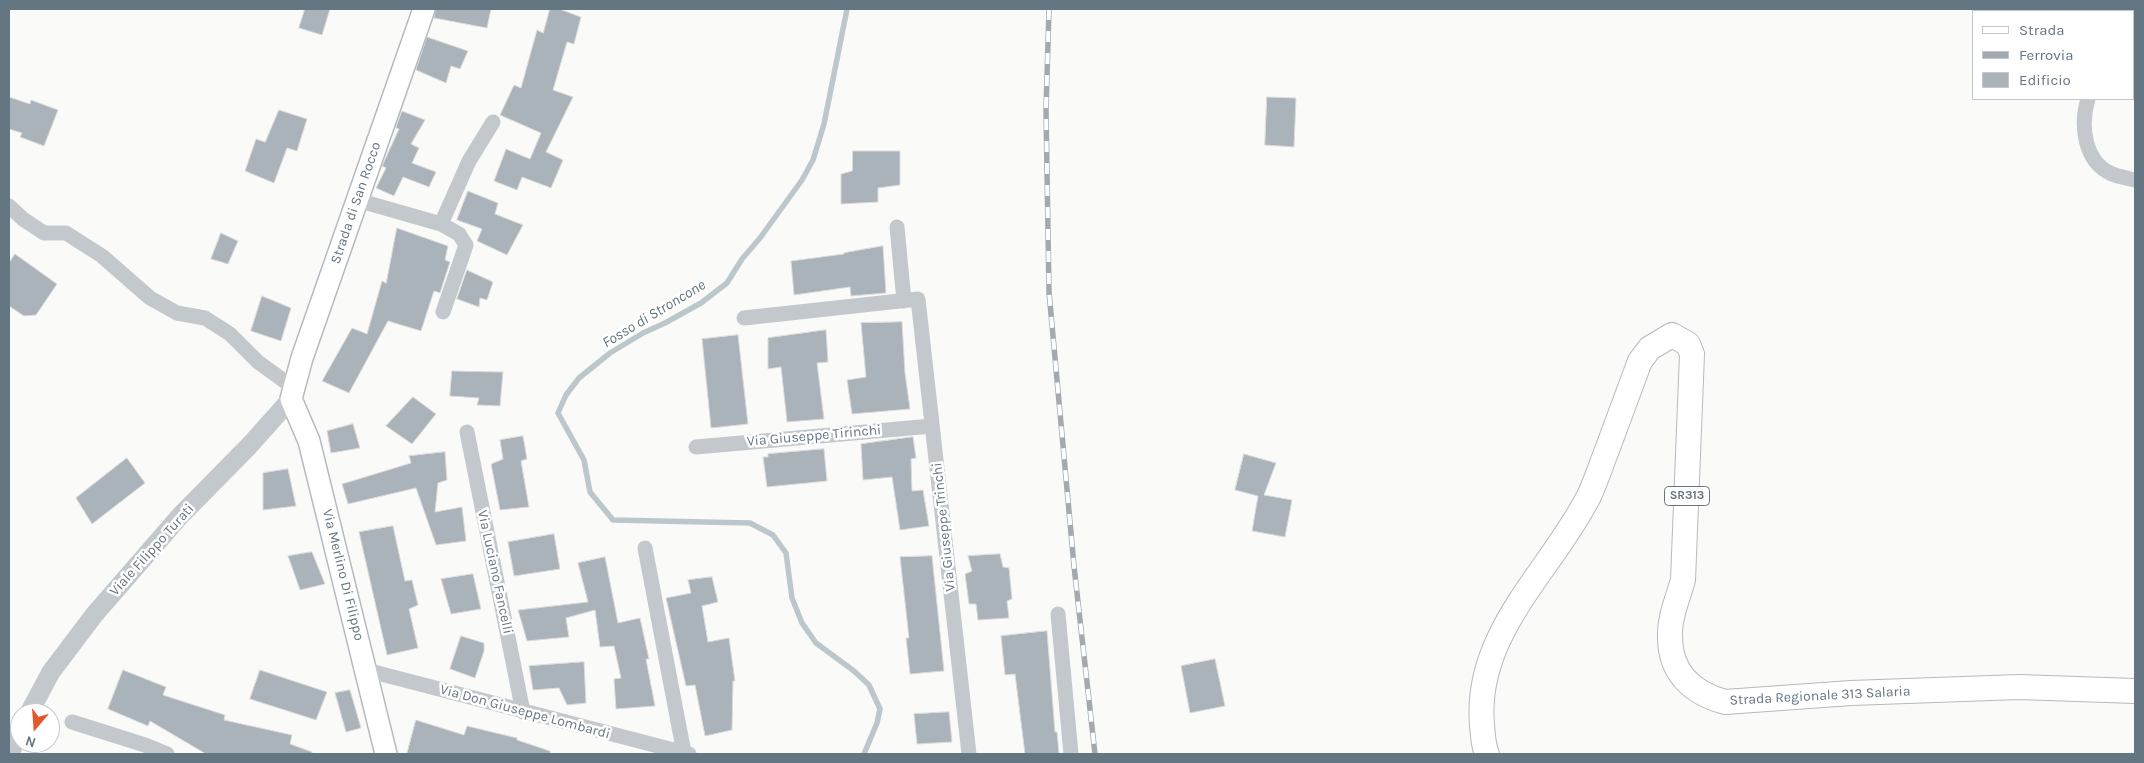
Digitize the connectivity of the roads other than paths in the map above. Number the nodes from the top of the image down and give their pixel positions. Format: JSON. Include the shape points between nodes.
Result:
{"nodes":[{"id":1,"x":424,"y":9,"type":"edge"},
{"id":2,"x":2088,"y":100,"type":"edge"},
{"id":3,"x":493,"y":122,"type":"dead end"},
{"id":4,"x":2135,"y":180,"type":"edge"},
{"id":5,"x":357,"y":200,"type":"junction"},
{"id":6,"x":9,"y":206,"type":"edge"},
{"id":7,"x":441,"y":224,"type":"junction"},
{"id":8,"x":897,"y":227,"type":"dead end"},
{"id":9,"x":911,"y":300,"type":"junction"},
{"id":10,"x":443,"y":312,"type":"dead end"},
{"id":11,"x":744,"y":318,"type":"dead end"},
{"id":12,"x":292,"y":394,"type":"junction"},
{"id":13,"x":932,"y":426,"type":"junction"},
{"id":14,"x":467,"y":432,"type":"dead end"},
{"id":15,"x":696,"y":447,"type":"dead end"},
{"id":16,"x":645,"y":548,"type":"dead end"},
{"id":17,"x":1058,"y":614,"type":"dead end"},
{"id":18,"x":366,"y":670,"type":"junction"},
{"id":19,"x":2135,"y":691,"type":"edge"},
{"id":20,"x":34,"y":703,"type":"edge"},
{"id":21,"x":524,"y":712,"type":"junction"},
{"id":22,"x":72,"y":722,"type":"dead end"},
{"id":23,"x":167,"y":754,"type":"edge"},
{"id":24,"x":386,"y":754,"type":"edge"},
{"id":25,"x":686,"y":754,"type":"edge"},
{"id":26,"x":969,"y":754,"type":"edge"},
{"id":27,"x":1071,"y":754,"type":"edge"},
{"id":28,"x":1487,"y":754,"type":"edge"}],
"edges":[{"from":1,"to":5,"type":"main road","name":"Strada di San Rocco"},
{"from":2,"to":4,"type":"street","via":[[2084,138],[2093,159],[2111,174]]},
{"from":3,"to":7,"type":"street","via":[[469,161]]},
{"from":5,"to":7,"type":"street"},
{"from":5,"to":12,"type":"main road","name":"Strada di San Rocco"},
{"from":6,"to":12,"type":"street","via":[[44,233],[66,233],[102,256],[150,298],[177,313],[205,318],[230,334]]},
{"from":7,"to":10,"type":"street","via":[[459,234],[466,245]]},
{"from":8,"to":9,"type":"street","name":"Via Giuseppe Trinchi"},
{"from":9,"to":11,"type":"street"},
{"from":9,"to":13,"type":"street","name":"Via Giuseppe Trinchi"},
{"from":12,"to":18,"type":"main road","name":"Via Merlino Di Filippo","via":[[310,442]]},
{"from":12,"to":20,"type":"street","name":"Viale Filippo Turati","via":[[249,446],[180,516],[94,615],[51,672]]},
{"from":13,"to":15,"type":"street","name":"Via Giuseppe Tirinchi"},
{"from":13,"to":26,"type":"street","name":"Via Giuseppe Trinchi"},
{"from":14,"to":21,"type":"street","name":"Via Luciano Fancelli"},
{"from":16,"to":25,"type":"street","name":"Via Don Giuseppe Lombardi"},
{"from":17,"to":27,"type":"street"},
{"from":18,"to":21,"type":"street","name":"Via Don Giuseppe Lombardi"},
{"from":18,"to":24,"type":"main road","name":"Via Merlino Di Filippo"},
{"from":19,"to":28,"type":"main road","name":"Strada Regionale 313 Salaria","number":"SR313","via":[[2019,687],[1851,693],[1725,702],[1695,690],[1675,665],[1670,636],[1683,580],[1692,354],[1688,344],[1672,335],[1650,348],[1640,361],[1590,495],[1568,533],[1513,610],[1496,643],[1485,679],[1481,710]]},
{"from":21,"to":25,"type":"street","name":"Via Don Giuseppe Lombardi"},
{"from":22,"to":23,"type":"street"}]}
